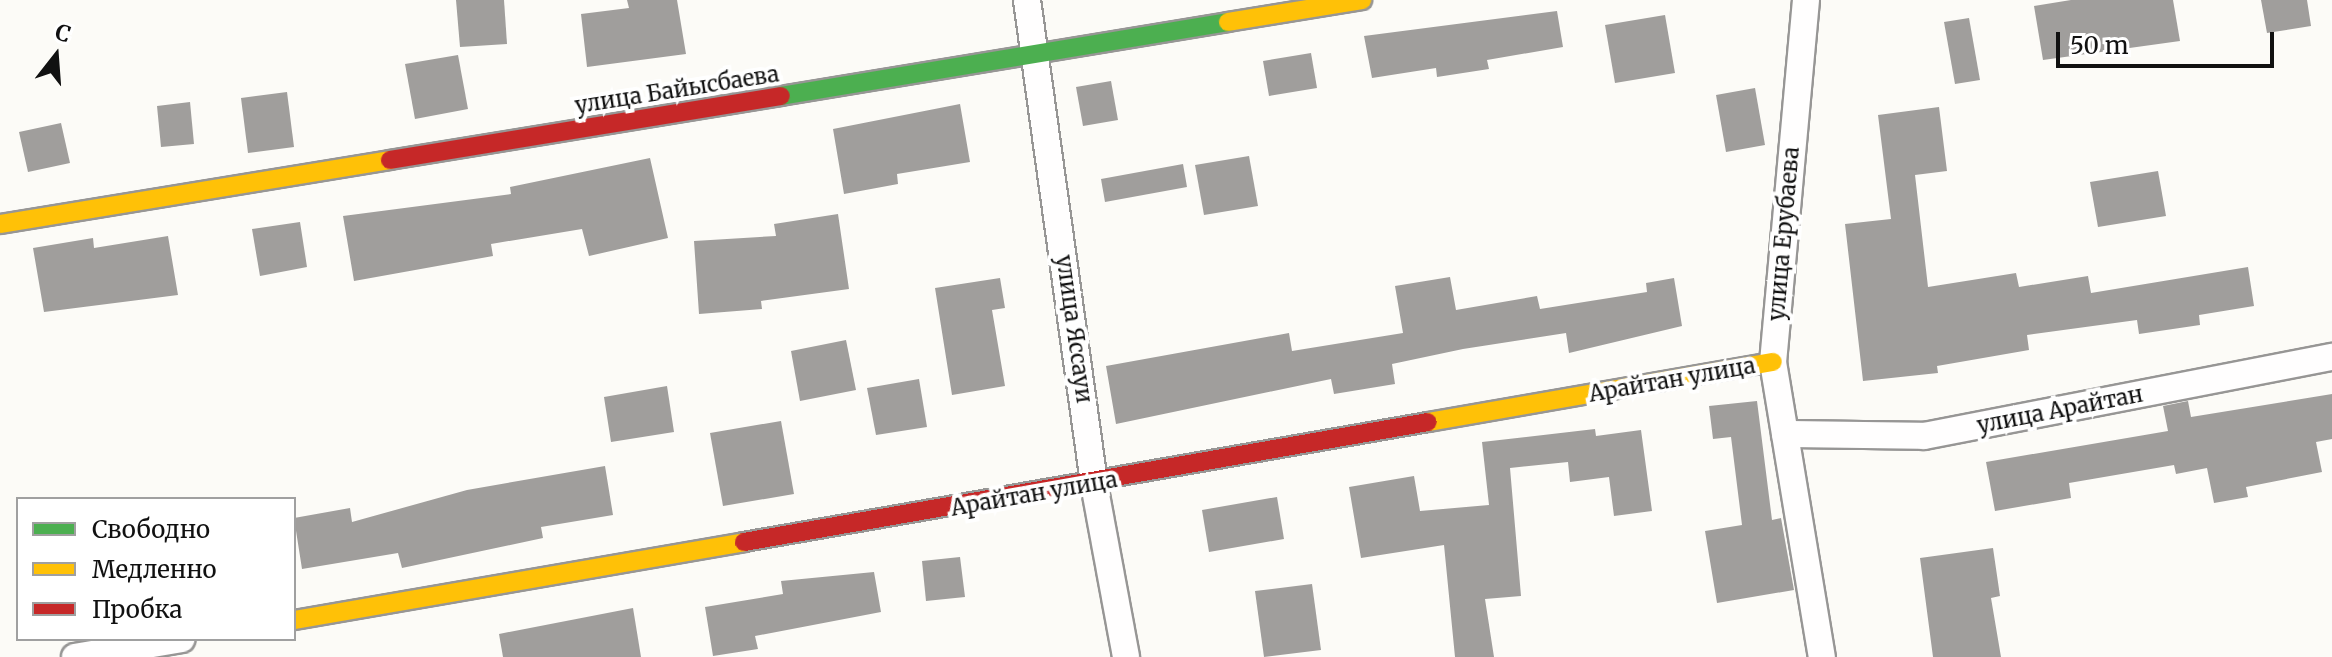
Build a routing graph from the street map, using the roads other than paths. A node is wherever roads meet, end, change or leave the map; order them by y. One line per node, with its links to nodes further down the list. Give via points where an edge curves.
1 (1027, 0): 4 (street, улица Яссауи)
2 (1362, 0): 4 (street, улица Байысбаева)
3 (1806, 0): 7 (street, улица Ерубаева)
4 (1038, 56): 5 (street, улица Байысбаева); 9 (street, улица Яссауи)
5 (0, 224)
6 (2332, 357): 8 (street, улица Арайтан, via 1924,436)
7 (1773, 362): 8 (street, улица Ерубаева); 9 (street, Арайтан улица)
8 (1785, 434): 14 (street, улица Ерубаева)
9 (1094, 484): 10 (street, Арайтан улица); 13 (street, улица Яссауи)
10 (296, 620)
11 (169, 641): 12 (street)
12 (75, 657)
13 (1126, 657)
14 (1822, 657)

